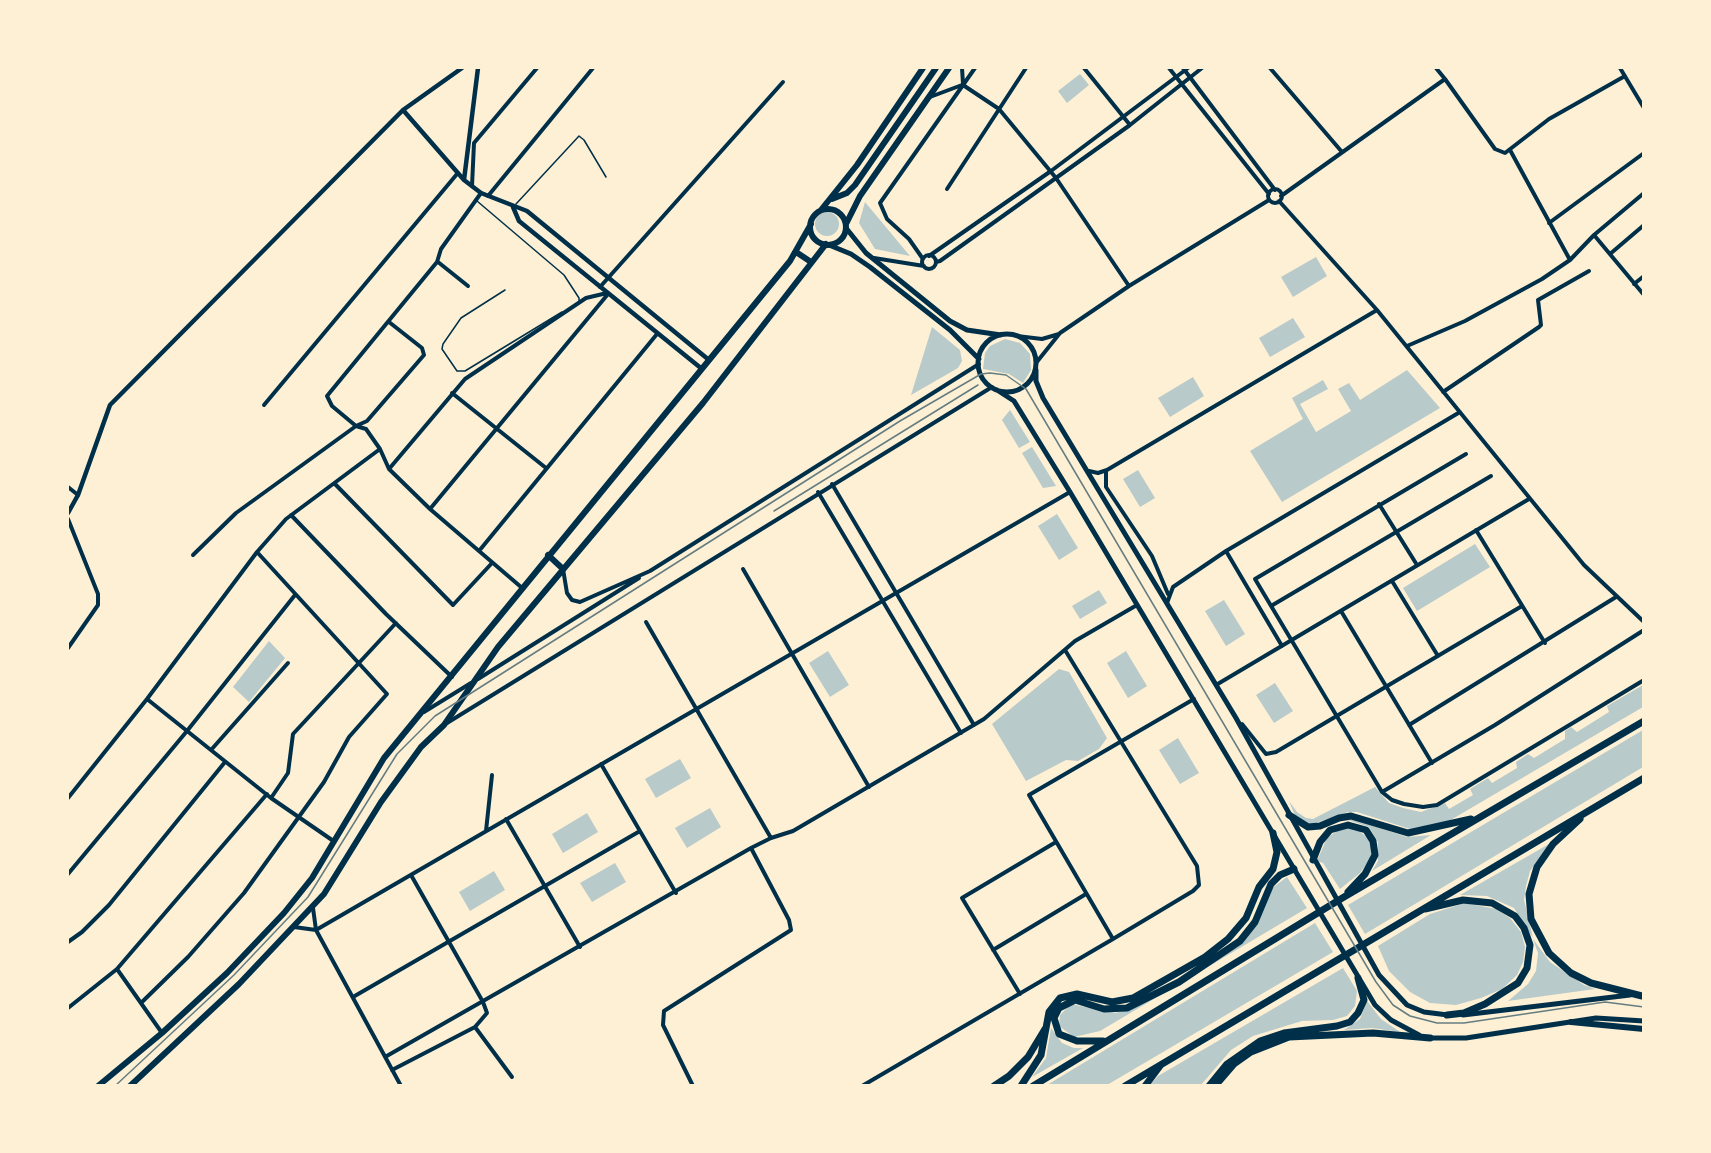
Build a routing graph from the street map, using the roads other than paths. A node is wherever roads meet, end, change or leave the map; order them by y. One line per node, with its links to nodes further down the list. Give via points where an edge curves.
1 (462, 68): 27 (street)
2 (478, 68): 33 (street)
3 (537, 68): 31 (street)
4 (592, 68): 46 (street)
5 (923, 68): 49 (main road)
6 (936, 68): 49 (main road, via 858,181 847,193)
7 (949, 68): 25 (main road)
8 (962, 68): 24 (street)
9 (975, 68): 24 (street)
10 (1026, 68): 28 (street)
11 (1084, 68): 29 (street)
12 (1169, 68): 19 (street)
13 (1185, 68): 19 (street); 20 (street)
14 (1202, 68): 20 (street)
15 (1270, 68): 34 (street)
16 (1436, 68): 21 (street)
17 (1620, 68): 18 (street)
18 (1625, 76): 26 (street); 32 (street, via 1549,119)
19 (1177, 77): 23 (street); 29 (street)
20 (1192, 77): 23 (street); 43 (street)
21 (1445, 80): 32 (street, via 1495,149 1505,153); 34 (street)
22 (783, 82): 71 (street)
23 (1183, 84): 30 (street); 47 (street)
24 (963, 85): 25 (street); 28 (street); 63 (street, via 880,203 887,219 909,239)
25 (930, 97): 56 (main road, via 866,187)
26 (1644, 108)
27 (403, 110): 37 (street); 111 (street, via 110,405)
28 (999, 110): 36 (street); 42 (street)
29 (1124, 117): 30 (street); 36 (street)
30 (1130, 125): 39 (street)
31 (474, 143): 33 (street); 41 (street)
32 (1510, 150): 53 (street)
33 (467, 152): 40 (street)
34 (1342, 152): 48 (street)
35 (1644, 153): 53 (street)
36 (1051, 171): 39 (street); 61 (street)
37 (457, 174): 40 (street); 93 (street)
38 (606, 177): 51 (lane, via 579,136)
39 (1056, 178): 67 (street); 74 (street)
40 (464, 180): 41 (street)
41 (472, 186): 44 (street)
42 (947, 189)
43 (1275, 190): 47 (street); 48 (street)
44 (481, 193): 46 (street); 50 (street)
45 (1644, 193): 57 (street)
46 (488, 196): 51 (street)
47 (1269, 197): 48 (street, via 1275,203); 74 (street)
48 (1280, 199): 79 (street)
49 (831, 200): 52 (main road)
50 (476, 201): 65 (street, via 441,249); 76 (lane, via 564,275 579,298 465,371 458,371 442,349 443,344 462,318)
51 (513, 207): 71 (street, via 526,212); 75 (street, via 519,221)
52 (821, 210): 54 (main road); 56 (main road, via 837,211)
53 (1549, 223): 64 (street)
54 (810, 224): 58 (main road, via 814,237); 59 (main road)
55 (1644, 225): 60 (street)
56 (846, 226): 58 (main road, via 841,239); 62 (main road)
57 (1594, 236): 60 (street); 64 (street)
58 (827, 244): 66 (main road); 87 (main road, via 870,267 956,335)
59 (796, 252): 66 (main road); 86 (main road)
60 (1610, 254): 72 (street)
61 (929, 256): 63 (street); 67 (street)
62 (872, 257): 68 (street); 83 (main road, via 960,327)
63 (923, 260): 68 (street)
64 (1570, 260): 85 (street, via 1465,321)
65 (438, 262): 73 (street); 80 (street)
66 (811, 262): 127 (main road, via 703,403)
67 (936, 262): 68 (street, via 931,269)
68 (924, 266)
69 (1589, 271): 91 (street, via 1538,300 1539,327)
70 (1644, 276): 72 (street)
71 (606, 279): 75 (street); 86 (street)
72 (1634, 284): 78 (street)
73 (468, 286)
74 (1130, 286): 81 (street)
75 (600, 287): 77 (street)
76 (505, 290)
77 (608, 293): 82 (street); 92 (street, via 586,298 465,379); 96 (street)
78 (1644, 295)
79 (1377, 310): 85 (street); 102 (street)
80 (390, 322): 95 (street, via 327,396 332,406); 95 (street, via 424,354 367,421)
81 (1060, 333): 84 (street, via 1042,339); 88 (street)
82 (657, 334): 89 (street); 99 (street)
83 (1001, 335): 84 (main road); 87 (main road, via 987,343)
84 (1017, 336): 88 (main road, via 1031,346)
85 (1407, 346): 91 (street)
86 (709, 360): 89 (main road)
87 (979, 361): 90 (main road, via 982,377); 129 (street)
88 (1036, 366): 90 (main road, via 1029,382 1020,389); 101 (main road, via 1040,392)
89 (702, 369): 124 (main road)
90 (994, 389): 106 (street); 109 (main road, via 1014,401)
91 (1443, 392): 94 (street)
92 (452, 393): 96 (street); 100 (street)
93 (264, 405)
94 (1460, 412): 112 (street); 121 (street)
95 (356, 426): 97 (street, via 366,429); 123 (street, via 236,513)
96 (498, 428): 99 (street); 114 (street)
97 (380, 449): 100 (street); 105 (street)
98 (1466, 454): 113 (street)
99 (546, 468): 120 (street)
100 (389, 469): 114 (street)
101 (1089, 471): 102 (street); 110 (main road)
102 (1106, 471): 104 (street)
103 (1491, 476): 119 (street)
104 (1106, 482): 110 (street); 134 (street, via 1152,556)
105 (335, 484): 116 (street); 125 (street, via 453,605)
106 (832, 484): 108 (street); 132 (street)
107 (68, 487): 111 (street)
108 (818, 492): 136 (street); 167 (street)
109 (1070, 492): 132 (street); 138 (main road)
110 (1101, 492): 137 (main road)
111 (78, 495): 115 (street)
112 (1528, 499): 118 (street); 135 (street)
113 (1379, 504): 119 (street); 139 (street, via 1255,579)
114 (430, 509): 120 (street)
115 (68, 513)
116 (291, 515): 122 (street); 144 (street)
117 (68, 519): 149 (street, via 98,594 99,606)
118 (1476, 530): 126 (street); 140 (street)
119 (1396, 531): 126 (street); 139 (street)
120 (479, 551): 125 (street)
121 (1226, 551): 134 (street, via 1173,587); 148 (street)
122 (257, 552): 133 (street); 160 (street)
123 (193, 555)
124 (548, 555): 127 (main road); 131 (main road)
125 (492, 563): 131 (street)
126 (1417, 565): 130 (street)
127 (563, 569): 129 (street, via 567,593 580,602); 156 (main road, via 498,647)
128 (743, 569): 151 (street)
129 (650, 571): 156 (street)
130 (1392, 581): 141 (street); 152 (street)
131 (521, 587): 155 (main road)
132 (897, 592): 136 (street); 168 (street)
133 (296, 595): 154 (street); 170 (street)
134 (1168, 595): 137 (street)
135 (1616, 597): 143 (street); 147 (street)
136 (882, 601): 151 (street); 171 (street)
137 (1167, 604): 158 (main road)
138 (1137, 605): 150 (street); 161 (main road)
139 (1271, 606): 146 (street)
140 (1522, 606): 147 (street); 152 (street)
141 (1341, 611): 146 (street); 159 (street)
142 (646, 622): 162 (street)
143 (1644, 622)
144 (396, 623): 154 (street); 155 (street)
145 (1644, 630): 175 (street)
146 (1292, 639): 148 (street); 164 (street)
147 (1545, 644): 169 (street)
148 (1282, 646): 158 (street)
149 (68, 648)
150 (1065, 650): 168 (street); 172 (street)
151 (792, 653): 162 (street); 179 (street)
152 (1438, 656): 159 (street)
153 (288, 663): 173 (street)
154 (357, 663): 181 (street, via 293,734 288,773); 185 (street, via 387,694 349,737)
155 (452, 677): 163 (main road)
156 (476, 680): 163 (street); 167 (main road)
157 (1644, 680): 180 (street, via 1437,805 1404,804)
158 (1216, 686): 165 (main road)
159 (1385, 686): 164 (street); 169 (street)
160 (147, 699): 170 (street); 182 (street)
161 (1194, 699): 172 (street); 190 (main road)
162 (697, 709): 176 (street); 191 (street)
163 (421, 714): 192 (main road, via 384,758)
164 (1336, 715): 165 (street, via 1276,752 1266,754); 180 (street)
165 (1236, 718): 184 (main road)
166 (1644, 722): 186 (highway)
167 (444, 725): 203 (main road, via 421,747 381,801 342,868)
168 (974, 725): 171 (street)
169 (1409, 725): 175 (street)
170 (187, 731): 173 (street); 197 (street)
171 (961, 733): 179 (street)
172 (1121, 741): 193 (street, via 1029,795); 207 (street, via 1197,866 1200,881 1193,891)
173 (211, 750): 174 (street)
174 (225, 762): 181 (street); 208 (street, via 109,905)
175 (1432, 763): 180 (street)
176 (601, 764): 187 (street); 189 (street)
177 (492, 775): 188 (street)
178 (1644, 778): 183 (highway)
179 (869, 787): 191 (street, via 794,831)
180 (1382, 792)
181 (269, 796): 185 (street); 212 (street)
182 (68, 798)
183 (1596, 806): 204 (highway); 215 (highway, via 1553,844 1538,867 1529,894 1531,919 1549,953 1571,973 1591,983)
184 (1289, 815): 186 (highway, via 1314,827 1351,816 1408,833); 195 (main road)
185 (300, 817): 192 (street); 218 (street, via 244,893)
186 (1480, 817): 202 (highway)
187 (506, 819): 188 (street); 199 (street)
188 (486, 831): 198 (street)
189 (640, 831): 199 (street); 200 (street)
190 (1272, 833): 196 (main road); 223 (highway, via 1277,852 1273,869 1228,939 1205,957 1126,1001 1104,1002 1077,994 1060,998 1051,1007)
191 (771, 838): 194 (street)
192 (332, 840): 226 (main road, via 312,878 285,913)
193 (1056, 842): 201 (street); 211 (street, via 962,898)
194 (751, 848): 200 (street); 236 (street, via 789,920 790,930 664,1011 663,1025)
195 (1313, 860): 202 (highway, via 1325,834 1336,826 1354,825 1370,834 1375,848 1372,861); 220 (main road, via 1379,975 1407,1005)
196 (1294, 869): 213 (main road); 228 (highway, via 1271,884 1255,922 1240,941 1179,982 1127,1008 1104,1009 1075,1000 1063,1004 1055,1013 1056,1029 1064,1037)
197 (68, 874)
198 (411, 874): 206 (street); 209 (street)
199 (545, 886): 209 (street); 210 (street)
200 (676, 893): 210 (street)
201 (1086, 894): 207 (street); 211 (street)
202 (1344, 897): 228 (highway)
203 (313, 908): 205 (main road); 206 (street)
204 (1411, 914): 220 (highway, via 1455,901 1482,900 1515,916 1528,937 1529,961 1518,983 1485,1004); 230 (highway)
205 (293, 927): 206 (street); 234 (main road, via 239,984)
206 (316, 930): 216 (street)
207 (1113, 939): 214 (street)
208 (68, 942)
209 (449, 942): 216 (street); 217 (street)
210 (580, 947): 217 (street)
211 (993, 950): 214 (street)
212 (117, 969): 218 (street); 219 (street)
213 (1358, 978): 227 (main road, via 1383,1014 1408,1031); 243 (highway, via 1364,1000 1350,1022 1260,1041 1227,1064)
214 (1020, 994): 237 (street)
215 (1643, 996): 220 (main road, via 1607,996)
216 (353, 997): 229 (street)
217 (483, 1002): 224 (street, via 487,1014); 229 (street)
218 (141, 1003): 226 (street)
219 (68, 1008)
220 (1447, 1015)
221 (1644, 1021): 222 (main road, via 1609,1018)
222 (1571, 1022): 225 (main road); 227 (main road, via 1466,1038)
223 (1046, 1026): 238 (highway, via 1028,1057); 239 (highway, via 1041,1055)
224 (475, 1027): 231 (street); 232 (street)
225 (1644, 1029)
226 (162, 1033): 233 (main road)
227 (1430, 1038): 244 (highway, via 1372,1033 1289,1037 1251,1052)
228 (1105, 1041): 240 (highway)
229 (386, 1057): 231 (street)
230 (1162, 1063): 241 (highway); 242 (highway)
231 (392, 1070): 235 (street)
232 (512, 1077)
233 (98, 1086)
234 (130, 1086)
235 (400, 1086)
236 (693, 1086)
237 (862, 1086)
238 (994, 1086)
239 (1021, 1086)
240 (1033, 1086)
241 (1125, 1086)
242 (1145, 1086)
243 (1209, 1086)
244 (1215, 1086)

